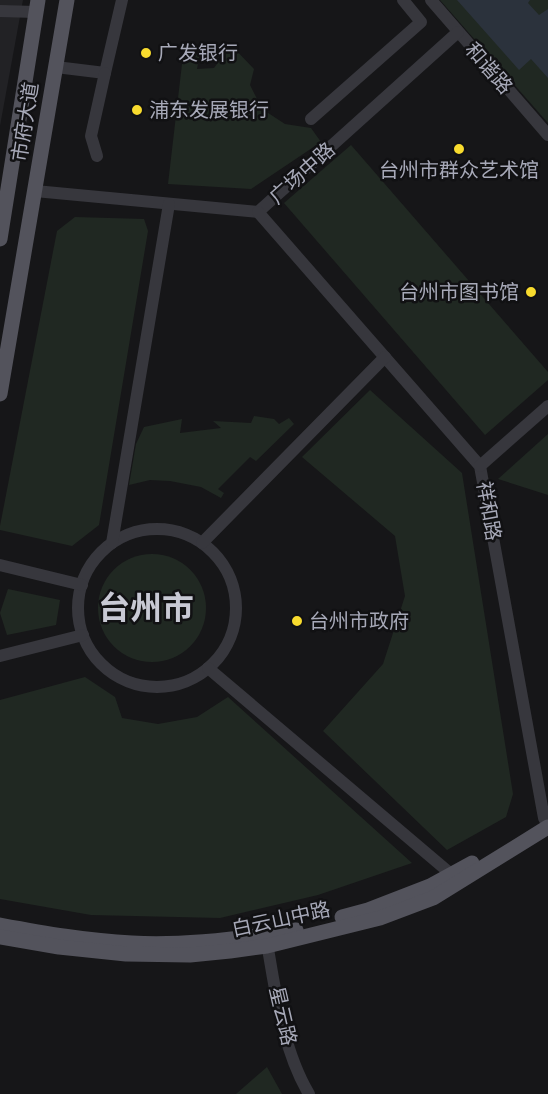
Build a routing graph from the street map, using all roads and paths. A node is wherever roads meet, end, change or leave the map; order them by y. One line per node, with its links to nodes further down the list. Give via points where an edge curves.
1 (67, 0): 8 (main road, 市府大道)
2 (122, 0): 9 (street)
3 (403, 0): 10 (street, via 421,22)
4 (431, 0): 7 (street, 和谐路)
5 (37, 6): 6 (street); 13 (main road, 市府大道)
6 (0, 11)
7 (458, 32): 11 (street, 和谐路); 16 (street, 广场中路)
8 (56, 67): 9 (street); 14 (main road, 市府大道)
9 (105, 73): 12 (street, via 91,136)
10 (311, 119)
11 (548, 135)
12 (98, 156)
13 (4, 188): 14 (main road); 17 (main road, 市府大道)
14 (35, 192): 15 (street, 广场中路); 19 (main road, 市府大道)
15 (169, 204): 16 (street, 广场中路); 22 (street)
16 (258, 212): 18 (street, 祥和路)
17 (0, 239)
18 (385, 357): 21 (street, 祥和路); 23 (street)
19 (0, 394)
20 (548, 406): 21 (street)
21 (480, 466): 29 (street, 祥和路)
22 (112, 543): 23 (street, via 136,531 164,529); 25 (street, via 93,561)
23 (202, 543): 28 (street, via 222,563 236,604 229,639)
24 (0, 565): 25 (street)
25 (82, 585): 26 (street, via 78,610)
26 (83, 635): 27 (street); 28 (street, via 104,666 137,684 159,687 182,683)
27 (0, 656)
28 (208, 668): 30 (street)
29 (547, 821): 30 (main road, 白云山中路); 33 (main road, 白云山中路, via 433,898 380,918)
30 (451, 874): 33 (main road, 白云山中路, via 368,910)
31 (0, 925): 33 (main road, 白云山中路, via 131,944)
32 (0, 938): 33 (main road, 白云山中路, via 126,954 190,955 230,951)
33 (266, 940): 34 (street, 星云路, via 292,1058)
34 (309, 1094)

